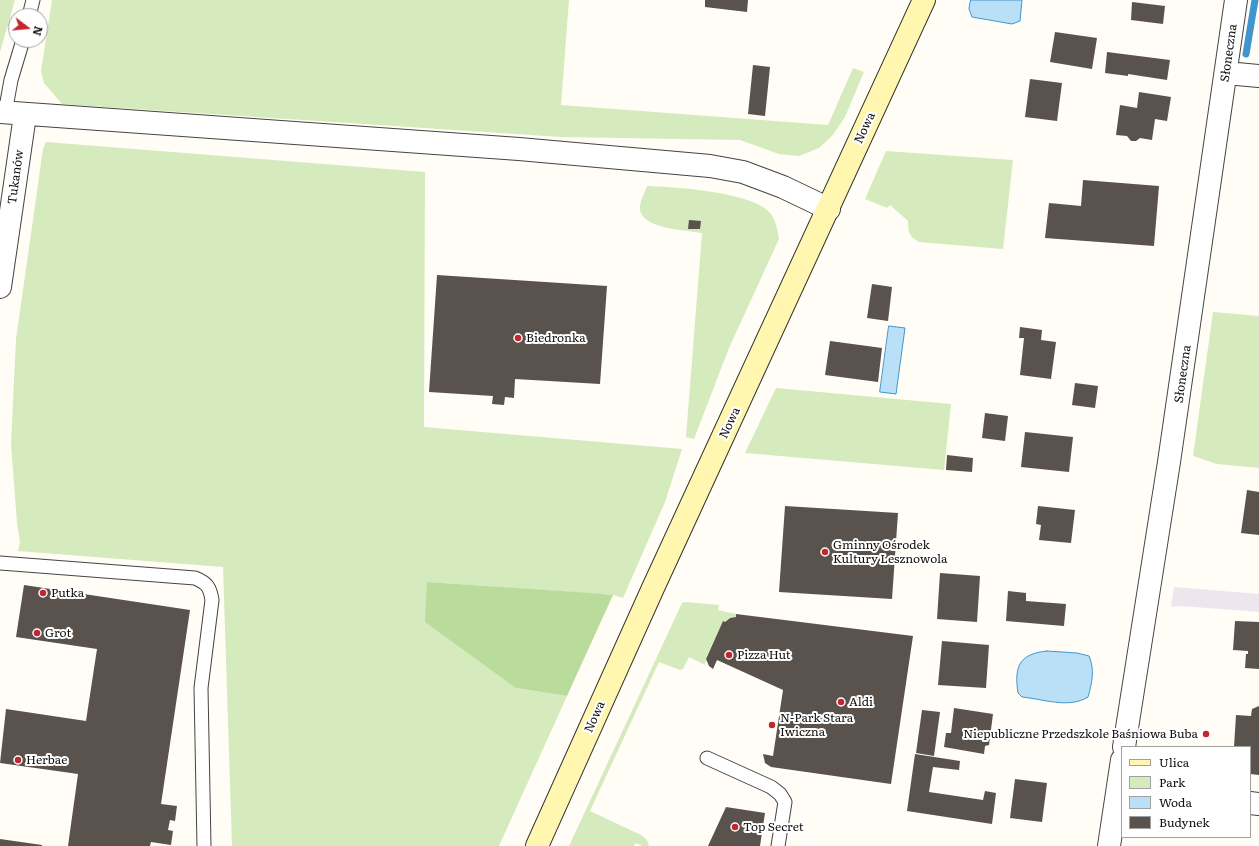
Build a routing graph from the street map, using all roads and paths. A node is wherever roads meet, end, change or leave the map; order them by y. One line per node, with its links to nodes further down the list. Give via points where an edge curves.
1 (924, 0): 7 (main road, Nowa)
2 (1236, 0): 4 (street, Słoneczna)
3 (21, 48): 6 (lane, via 11,80)
4 (1226, 73): 5 (street); 10 (street, Słoneczna)
5 (1259, 76)
6 (10, 113): 7 (street, via 519,148 710,166 749,174); 8 (street, Tukanów)
7 (829, 209): 15 (main road, Nowa)
8 (0, 287)
9 (0, 563): 14 (lane, via 195,578 205,582 210,589 212,600 201,688)
10 (1124, 746)
11 (707, 758): 16 (lane, via 771,787 780,794 784,802)
12 (1121, 770): 13 (street)
13 (1119, 791): 17 (street)
14 (204, 846)
15 (537, 846)
16 (778, 846)
17 (1109, 846)

